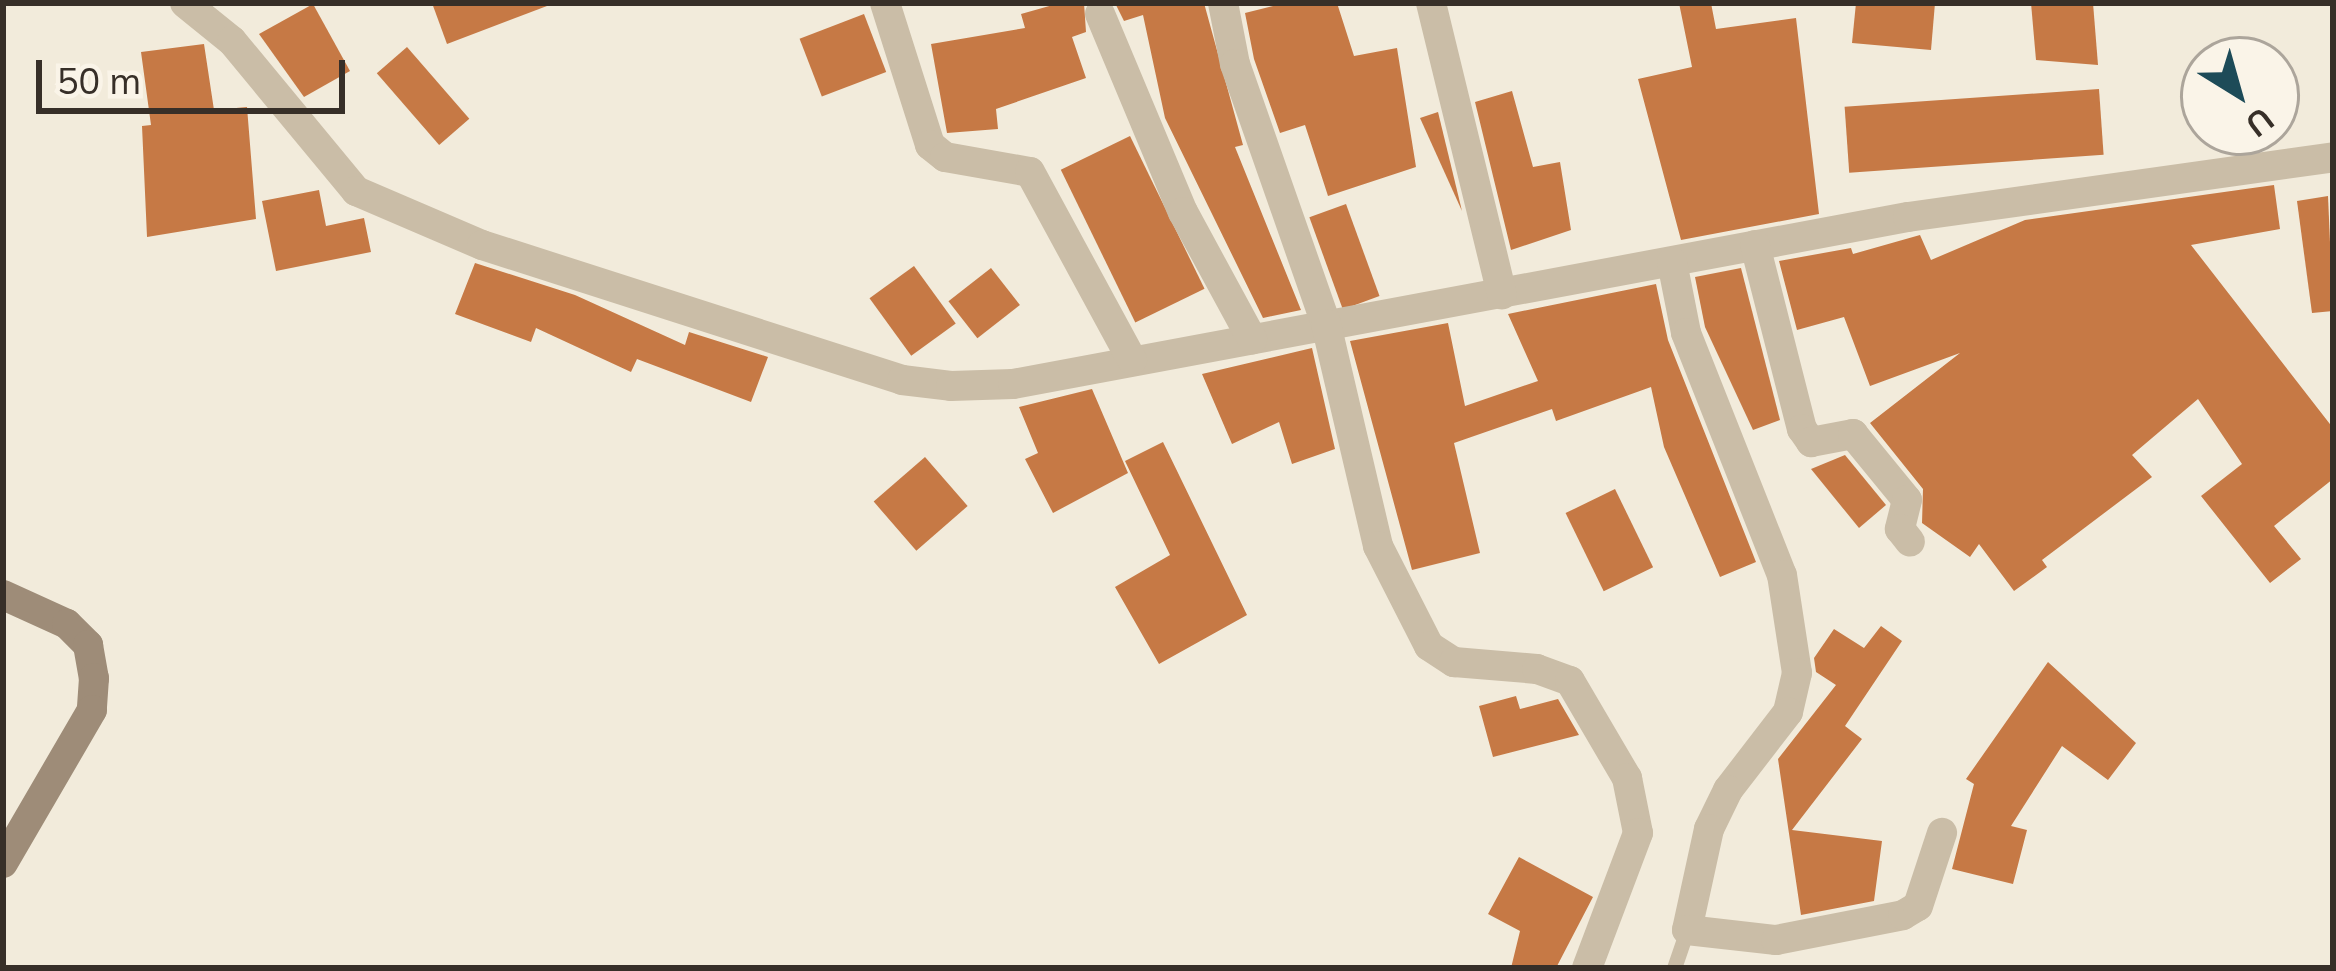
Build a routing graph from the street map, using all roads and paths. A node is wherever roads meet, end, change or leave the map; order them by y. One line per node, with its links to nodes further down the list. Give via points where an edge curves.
1 (184, 3): 12 (street, via 232,41 356,191 482,245 902,380 1013,384)
2 (885, 3): 12 (street, via 930,145 945,157 1030,172)
3 (1223, 3): 10 (street, via 1243,87)
4 (1432, 3): 9 (street)
5 (1100, 14): 11 (street, via 1183,212)
6 (2333, 157): 7 (street)
7 (1755, 245): 8 (street); 13 (street, via 1802,429 1811,442 1853,434 1907,500 1900,530)
8 (1672, 262): 9 (street); 17 (street, via 1686,333 1782,575 1796,674 1788,712 1728,790 1709,829)
9 (1502, 294): 10 (street)
10 (1326, 325): 11 (street); 18 (street, via 1378,546 1429,646 1454,662 1538,669 1570,681 1627,778 1638,833)
11 (1252, 339): 12 (street)
12 (1132, 360)
13 (1910, 542)
14 (3, 595): 16 (street, via 68,624 88,645 92,710)
15 (1942, 833): 17 (street, via 1918,906 1903,915 1776,940)
16 (3, 863)
17 (1687, 931): 19 (lane)
18 (1587, 968)
19 (1674, 968)

